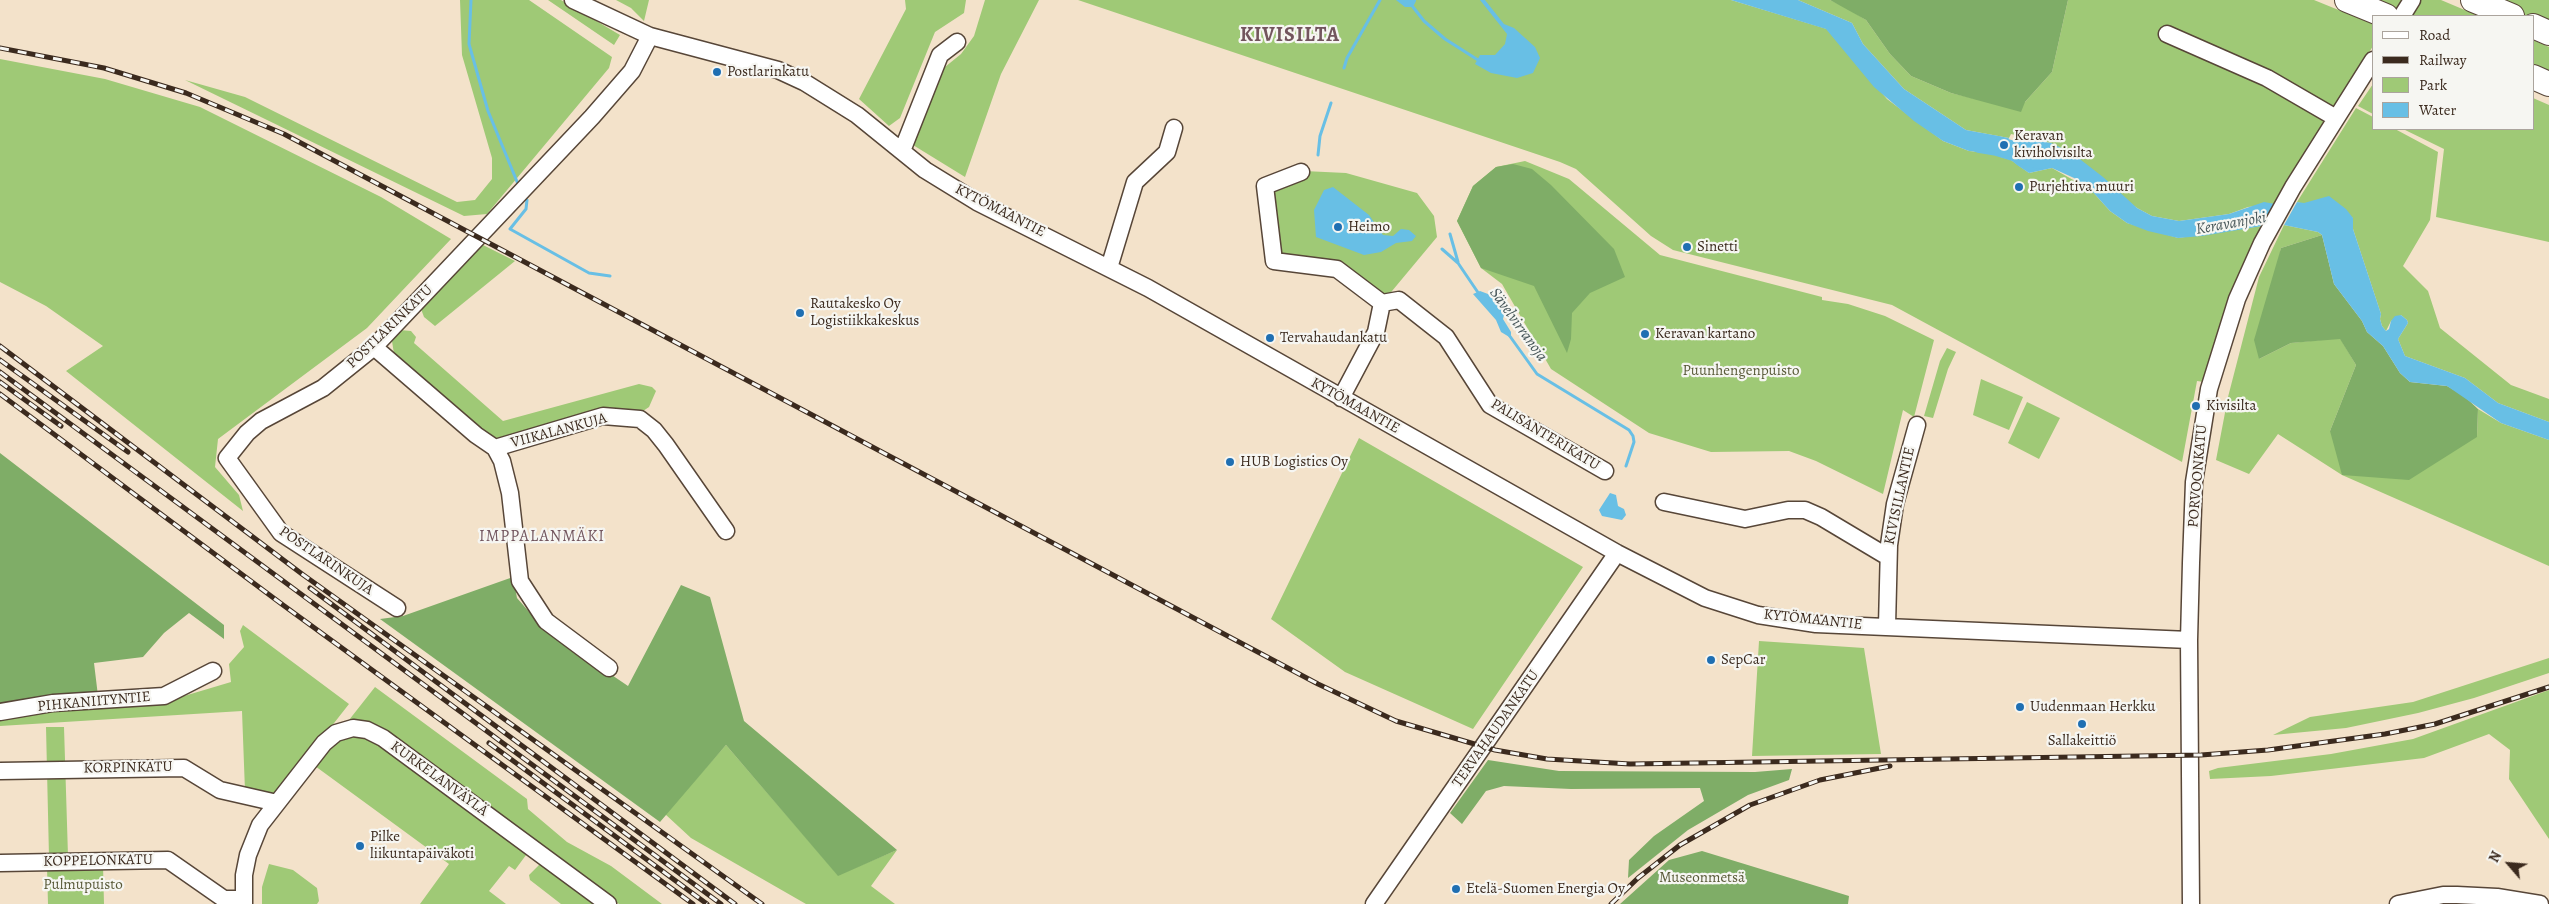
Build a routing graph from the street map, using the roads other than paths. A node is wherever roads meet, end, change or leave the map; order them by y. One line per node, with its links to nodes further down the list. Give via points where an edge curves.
1 (573, 0): 11 (street, KYTÖMAANTIE)
2 (2347, 0): 5 (highway)
3 (2412, 0): 6 (street)
4 (2473, 0): 7 (highway)
5 (2384, 15)
6 (2403, 15)
7 (2510, 15)
8 (2534, 26): 9 (highway)
9 (2549, 33)
10 (2167, 34): 16 (street, via 2267,78)
11 (650, 36): 18 (street, KYTÖMAANTIE, via 778,70 857,115); 22 (street, POSTLARINKATU, via 632,71 592,117)
12 (958, 42): 18 (street, via 940,55)
13 (2372, 62): 16 (street, PORVOONKATU)
14 (2534, 77): 15 (highway)
15 (2549, 84)
16 (2336, 118): 34 (street, PORVOONKATU, via 2262,243 2234,308 2213,374 2194,482)
17 (1174, 128): 20 (street, via 1167,152 1134,182)
18 (902, 151): 20 (street, KYTÖMAANTIE, via 925,170 977,202)
19 (1301, 172): 21 (street, via 1266,186 1274,261 1337,269)
20 (1108, 268): 23 (street, KYTÖMAANTIE)
21 (1382, 303): 23 (street, via 1376,332); 27 (street, PALISANTERIKATU, via 1400,300 1446,337 1490,405)
22 (374, 347): 25 (street, VIIKALANKUJA); 26 (street, POSTLARINKATU, via 323,388 261,421)
23 (1340, 398): 30 (street, KYTÖMAANTIE)
24 (1916, 425): 31 (street, KIVISILLANTIE, via 1895,504)
25 (495, 448): 29 (street, VIIKALANKUJA, via 603,416 640,419 666,445); 35 (street, via 502,461 510,493 520,581 546,621)
26 (226, 458): 32 (street, POSTLARINKUJA, via 281,533)
27 (1605, 471)
28 (1664, 502): 31 (street, via 1745,519 1788,510 1805,510)
29 (726, 531)
30 (1617, 554): 33 (street, KYTÖMAANTIE, via 1705,598 1750,612 1808,623); 43 (street, TERVAHAUDANKATU)
31 (1888, 557): 33 (street, KIVISILLANTIE)
32 (397, 608)
33 (1887, 626): 34 (street, KYTÖMAANTIE)
34 (2189, 640): 44 (street, PORVOONKATU)
35 (610, 668)
36 (213, 671): 37 (street, PIHKANIITYNTIE, via 164,696 53,703)
37 (0, 712)
38 (0, 771): 39 (street, KORPINKATU, via 184,768 220,790)
39 (277, 803): 41 (street, KURKELANVÄYLÄ, via 260,825 248,855); 42 (street, KURKELANVÄYLÄ, via 324,743 336,733 353,728 367,730 383,738)
40 (0, 863): 41 (street, KOPPELONKATU, via 168,860 224,899)
41 (244, 902)
42 (608, 904)
43 (1374, 904)
44 (2191, 904)
45 (2398, 904): 46 (street, via 2457,895)
46 (2540, 904)

